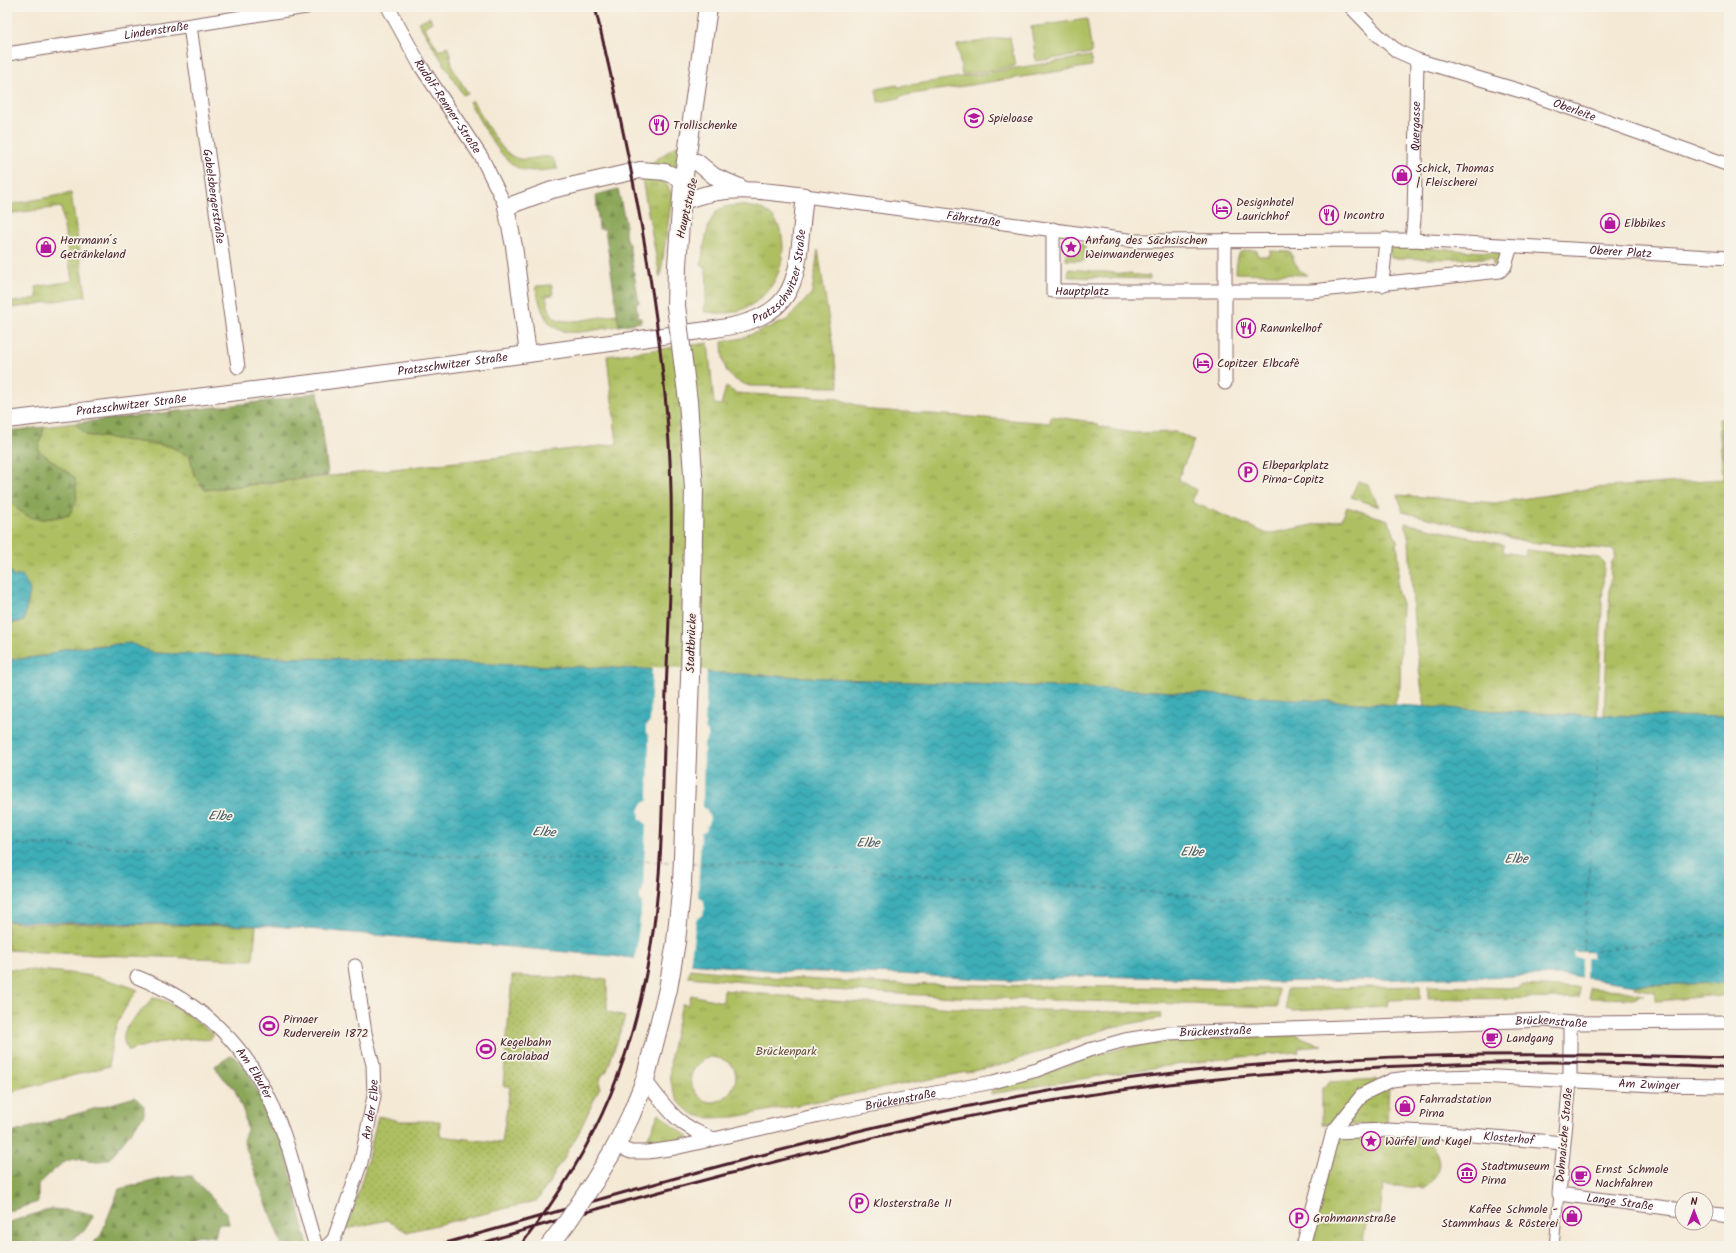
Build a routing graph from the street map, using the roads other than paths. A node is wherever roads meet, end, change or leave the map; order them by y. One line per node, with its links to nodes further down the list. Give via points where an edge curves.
1 (306, 7): 5 (street, Lindenstraße)
2 (388, 7): 15 (street, Rudolf-Renner-Straße, via 420,65 482,158)
3 (708, 7): 6 (main road, Hauptstraße)
4 (1351, 7): 8 (street, Oberleite, via 1397,51)
5 (190, 26): 7 (street, Lindenstraße); 26 (street, Gabelsbergerstraße)
6 (702, 48): 9 (main road, Hauptstraße, via 702,131); 11 (main road, Hauptstraße)
7 (7, 54)
8 (1417, 60): 10 (street, Oberleite, via 1524,92); 18 (street, Quergasse)
9 (697, 162): 12 (street, via 714,176); 14 (main road, Hauptstraße)
10 (1729, 165)
11 (683, 182): 15 (street, via 665,172 640,170 552,190); 20 (main road, Hauptstraße)
12 (746, 189): 13 (street); 14 (street, via 709,193)
13 (805, 196): 16 (street, Fährstraße); 25 (street, Pratzschwitzer Straße, via 794,279 786,296 764,316 740,325)
14 (690, 199): 20 (main road, Hauptstraße)
15 (506, 206): 25 (street, Rudolf-Renner-Straße, via 514,246)
16 (1053, 229): 19 (street, via 1135,241); 24 (street, Hauptplatz, via 1053,291)
17 (1386, 240): 18 (street); 19 (street); 23 (street)
18 (1412, 240): 21 (street, Oberer Platz)
19 (1225, 241): 24 (street)
20 (679, 244): 33 (main road, Stadtbrücke, bridge, via 676,306 691,433 694,528 683,856 676,942)
21 (1511, 246): 22 (street, Oberer Platz); 23 (street, via 1508,260 1500,271)
22 (1729, 258)
23 (1382, 285): 24 (street, Hauptplatz, via 1312,291)
24 (1225, 290): 27 (street)
25 (528, 354): 28 (street, Pratzschwitzer Straße)
26 (238, 367)
27 (1225, 383)
28 (7, 420)
29 (355, 966): 45 (street, An der Elbe, via 372,1060 374,1096 361,1162 334,1240)
30 (137, 976): 44 (street, Am Elbufer, via 176,994 193,1006 229,1036 252,1065 271,1099 286,1139)
31 (1729, 1022): 32 (street, Brückenstraße)
32 (1570, 1023): 34 (street, Dohnaische Straße); 37 (street, Brückenstraße, via 1546,1020 1168,1033 1125,1040 1089,1050 1037,1070 993,1082)
33 (645, 1080): 37 (street, via 677,1120 697,1133); 39 (main road, Stadtbrücke, via 632,1116)
34 (1570, 1081): 35 (street, Am Zwinger); 36 (street, via 1478,1076 1392,1080 1363,1094); 38 (street, Dohnaische Straße)
35 (1729, 1086)
36 (1333, 1132): 38 (street, Klosterhof, via 1386,1130 1450,1133); 47 (street)
37 (714, 1139): 39 (street, Brückenstraße, via 648,1152 631,1152)
38 (1564, 1143): 40 (street, Dohnaische Straße)
39 (616, 1146): 46 (main road, Stadtbrücke, bridge)
40 (1559, 1194): 41 (street, Lange Straße); 48 (street, Dohnaische Straße)
41 (1674, 1209)
42 (1714, 1214): 43 (street)
43 (1729, 1216)
44 (316, 1246)
45 (327, 1246)
46 (549, 1246)
47 (1303, 1246)
48 (1554, 1246)

